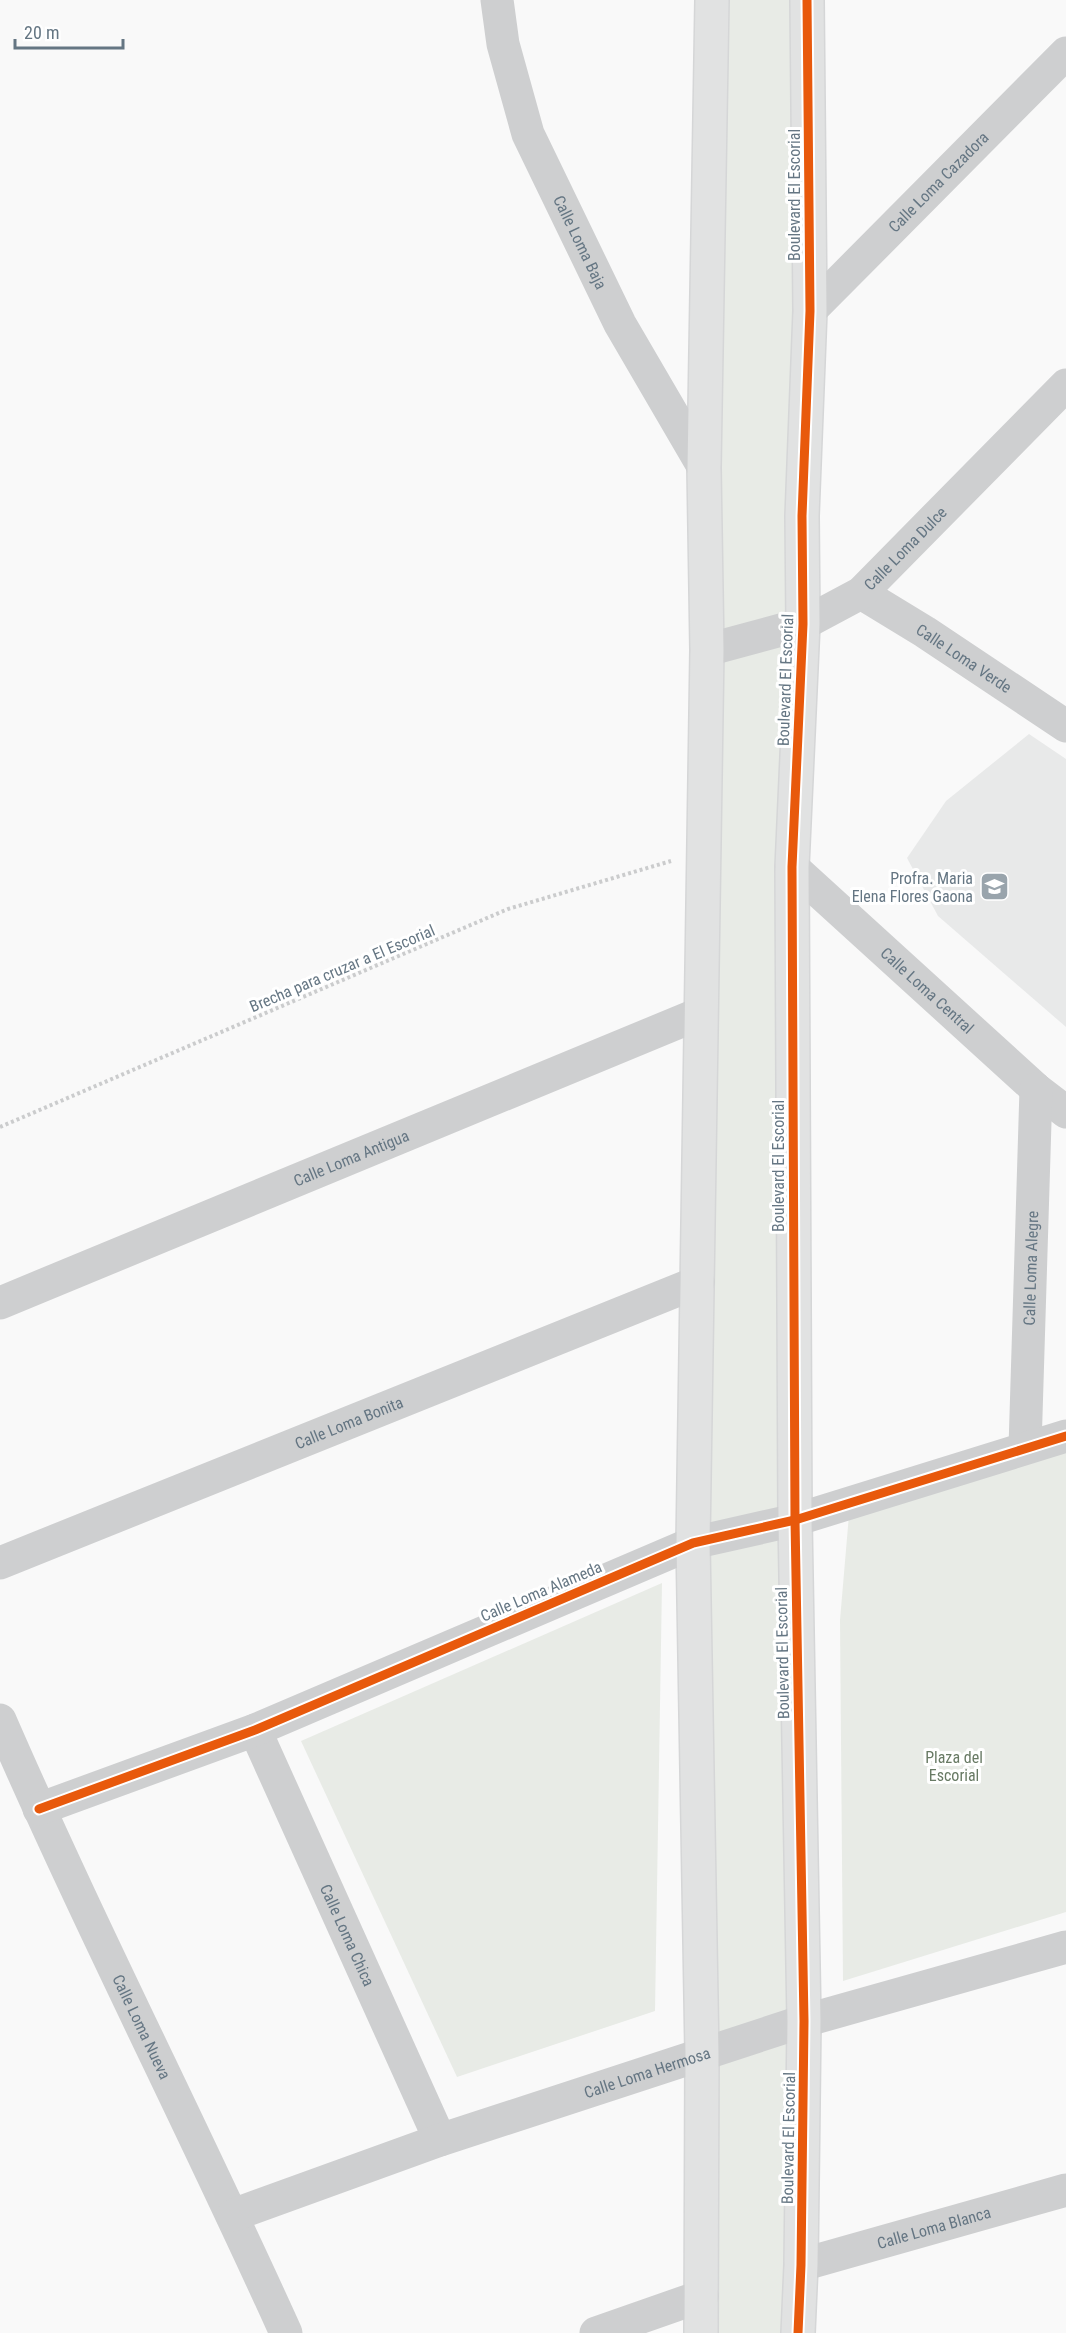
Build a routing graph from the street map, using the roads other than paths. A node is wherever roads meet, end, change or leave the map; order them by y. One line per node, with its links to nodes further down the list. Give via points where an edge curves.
1 (497, 0): 7 (street, Calle Loma Baja, via 503,44 528,134 620,324)
2 (712, 0): 7 (street)
3 (807, 0): 5 (street, Boulevard El Escorial)
4 (1066, 53): 5 (street, Calle Loma Cazadora)
5 (810, 311): 9 (street, Boulevard El Escorial)
6 (1066, 385): 8 (street, Calle Loma Dulce)
7 (704, 468): 10 (street)
8 (861, 593): 9 (street, Calle Loma Dulce); 11 (street, Calle Loma Verde)
9 (802, 624): 10 (street, Calle Loma Dulce); 12 (street, Boulevard El Escorial)
10 (707, 650): 13 (street)
11 (1066, 726)
12 (792, 867): 14 (street, Calle Loma Central); 20 (street, Boulevard El Escorial)
13 (701, 1013): 16 (street); 17 (street, Calle Loma Antigua)
14 (1036, 1089): 15 (street, Calle Loma Central); 19 (street, Calle Loma Alegre)
15 (1066, 1112)
16 (698, 1282): 21 (street); 22 (street, Calle Loma Bonita)
17 (0, 1304)
18 (1066, 1436): 19 (street, Calle Loma Alameda)
19 (1026, 1448): 20 (street, Calle Loma Alameda)
20 (795, 1520): 21 (street, Calle Loma Alameda); 27 (street, Boulevard El Escorial)
21 (693, 1543): 24 (street, Calle Loma Alameda); 28 (street)
22 (0, 1563)
23 (0, 1720): 25 (street, Calle Loma Nueva)
24 (255, 1730): 25 (street, Calle Loma Alameda); 29 (street, Calle Loma Chica)
25 (39, 1809): 31 (street, Calle Loma Nueva)
26 (1066, 1947): 27 (street, Calle Loma Hermosa)
27 (804, 2020): 28 (street, Calle Loma Hermosa); 32 (street, Boulevard El Escorial)
28 (702, 2054): 29 (street, Calle Loma Hermosa); 33 (street)
29 (440, 2140): 31 (street, Calle Loma Hermosa)
30 (1066, 2190): 32 (street, Calle Loma Blanca)
31 (233, 2215): 34 (street, Calle Loma Nueva)
32 (801, 2265): 37 (street, Boulevard El Escorial)
33 (702, 2296): 35 (street); 36 (street)
34 (286, 2333)
35 (596, 2333)
36 (701, 2333)
37 (798, 2333)

